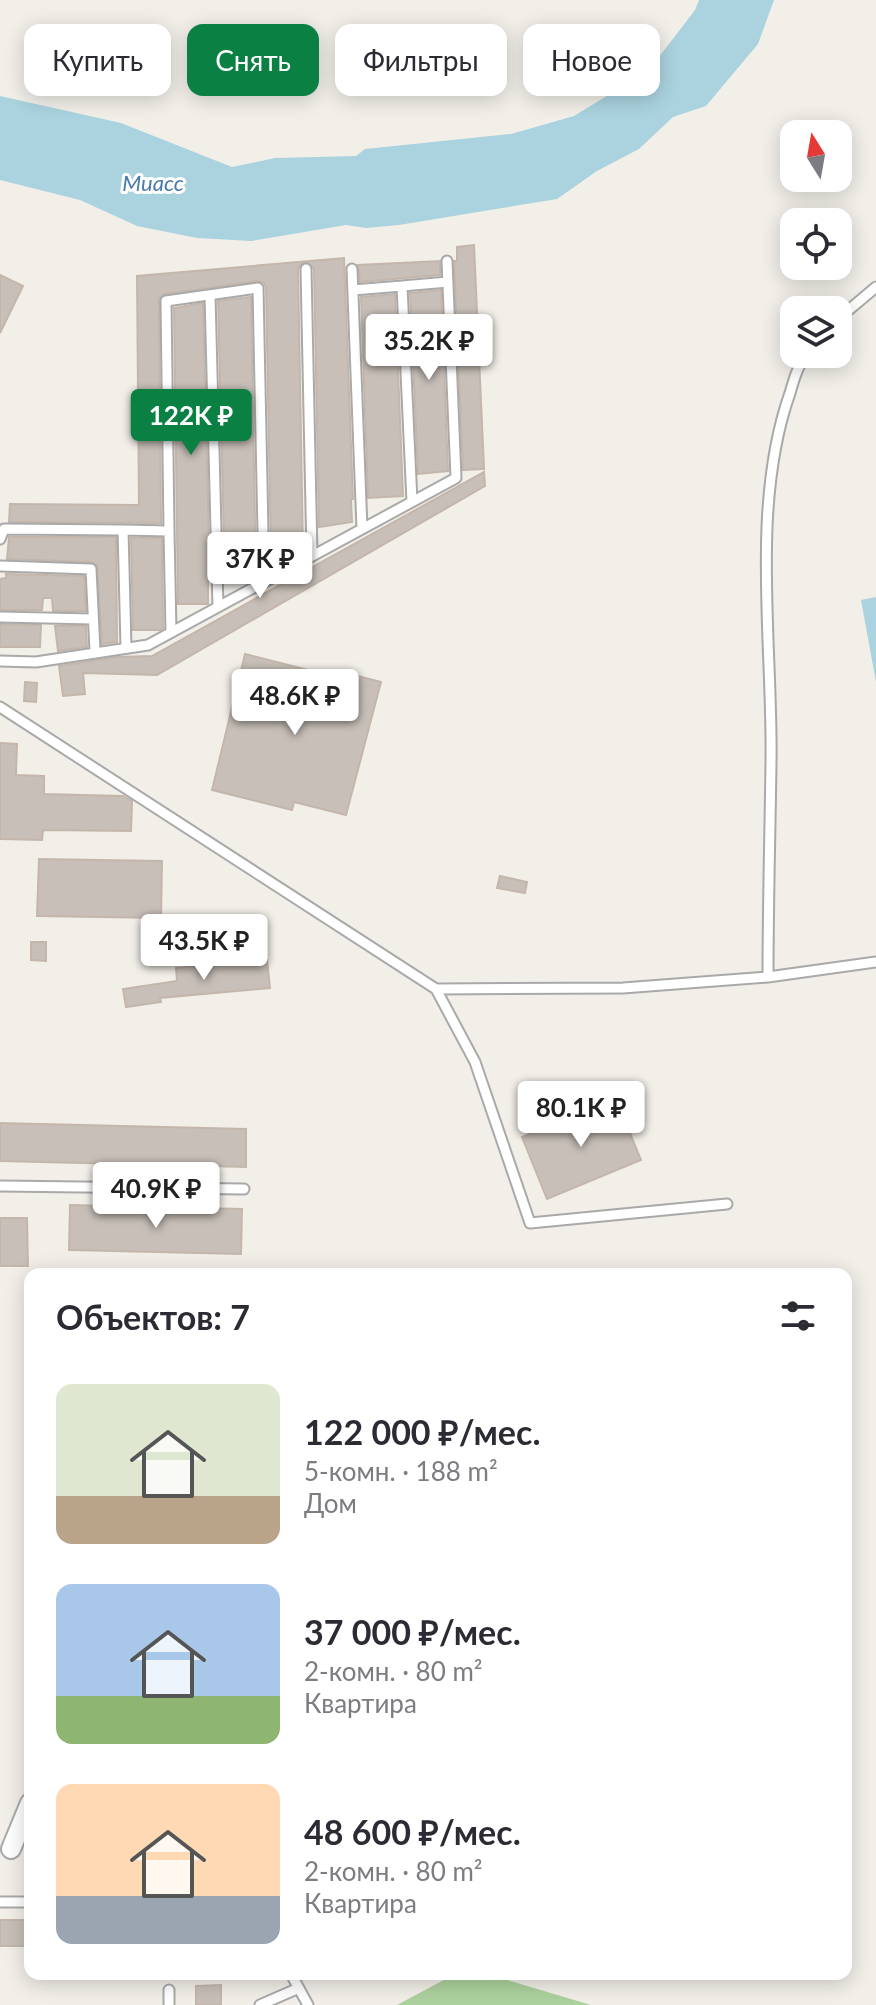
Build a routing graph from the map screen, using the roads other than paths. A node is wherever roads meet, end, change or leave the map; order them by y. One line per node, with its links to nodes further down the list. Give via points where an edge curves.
1 (447, 261): 4 (lane)
2 (306, 269): 16 (lane)
3 (352, 269): 7 (lane)
4 (448, 282): 5 (lane); 11 (lane, via 456,478)
5 (402, 286): 7 (lane); 11 (lane)
6 (876, 287): 9 (lane)
7 (353, 290): 12 (lane)
8 (210, 295): 14 (lane, via 166,301); 18 (lane, via 258,288); 19 (lane)
9 (852, 307)
10 (799, 368): 28 (lane, via 784,408 768,501)
11 (412, 502): 12 (lane)
12 (362, 529): 16 (lane)
13 (123, 530): 14 (lane); 15 (lane, via 4,529); 23 (lane)
14 (169, 531): 22 (lane)
15 (0, 539)
16 (312, 556): 18 (lane)
17 (0, 566): 21 (lane, via 91,569)
18 (264, 582): 19 (lane)
19 (218, 607): 22 (lane)
20 (0, 617): 21 (lane)
21 (93, 619): 24 (lane)
22 (171, 632): 23 (lane, via 148,645)
23 (126, 647): 24 (lane)
24 (95, 651): 25 (lane, via 36,662)
25 (0, 661)
26 (0, 707): 29 (lane)
27 (876, 962): 28 (lane)
28 (768, 977): 29 (lane, via 623,988)
29 (436, 989): 32 (lane, via 475,1062 530,1223)
30 (0, 1186): 31 (lane)
31 (244, 1189)
32 (727, 1204)
33 (24, 1814): 34 (street)
34 (6, 1847)
35 (0, 1902): 36 (lane)
36 (24, 1902)
37 (294, 1980): 38 (lane)
38 (299, 1988): 41 (lane); 42 (lane)
39 (169, 1990): 40 (lane)
40 (169, 2005)
41 (260, 2005)
42 (308, 2005)

